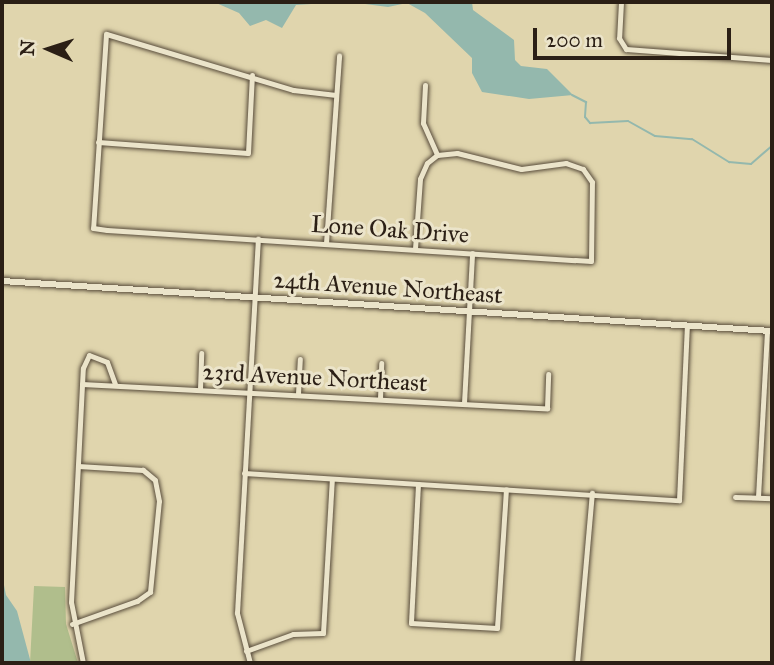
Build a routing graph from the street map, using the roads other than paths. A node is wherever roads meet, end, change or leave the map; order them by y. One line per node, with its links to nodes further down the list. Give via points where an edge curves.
1 (621, 2): 3 (street, via 619,38 624,47)
2 (339, 55): 6 (street)
3 (772, 61)
4 (252, 75): 6 (street, via 293,90); 7 (street, via 248,153); 7 (street, via 106,34)
5 (425, 85): 8 (street, via 423,123)
6 (336, 95): 10 (street)
7 (98, 142): 9 (street, Lone Oak Drive, via 93,228)
8 (437, 155): 11 (street, via 427,163 420,179); 12 (street, Lone Oak Drive, via 457,153 521,169 566,163 583,169 594,191 591,261)
9 (258, 239): 10 (street, Lone Oak Drive); 14 (street)
10 (326, 243): 11 (street, Lone Oak Drive)
11 (415, 250): 12 (street, Lone Oak Drive)
12 (472, 253): 15 (street)
13 (2, 281): 14 (street, 24th Avenue Northeast)
14 (253, 299): 15 (street, 24th Avenue Northeast); 25 (street)
15 (468, 312): 16 (street, 24th Avenue Northeast); 28 (street)
16 (687, 326): 17 (street, 24th Avenue Northeast); 34 (street, via 679,499)
17 (770, 331): 36 (street)
18 (201, 353): 24 (street)
19 (300, 359): 26 (street)
20 (381, 363): 27 (street)
21 (548, 374): 28 (street, 23rd Avenue Northeast, via 547,408)
22 (82, 384): 23 (street, 23rd Avenue Northeast); 23 (street, via 85,361 92,354 107,362); 29 (street)
23 (115, 384): 24 (street, 23rd Avenue Northeast)
24 (200, 389): 25 (street, 23rd Avenue Northeast)
25 (250, 391): 26 (street, 23rd Avenue Northeast); 30 (street)
26 (298, 394): 27 (street, 23rd Avenue Northeast)
27 (380, 398): 28 (street, 23rd Avenue Northeast)
28 (464, 403)
29 (78, 466): 38 (street); 38 (street, via 143,470 152,476 159,501 150,592)
30 (244, 473): 31 (street); 39 (street, via 237,613)
31 (332, 480): 32 (street); 39 (street, via 323,633 293,634)
32 (418, 484): 33 (street); 33 (street, via 411,623 497,628)
33 (506, 489): 34 (street)
34 (592, 493): 42 (street)
35 (735, 497): 36 (street)
36 (758, 497): 37 (street)
37 (772, 498)
38 (72, 624): 40 (street)
39 (246, 651): 41 (street)
40 (83, 663)
41 (250, 663)
42 (577, 663)

